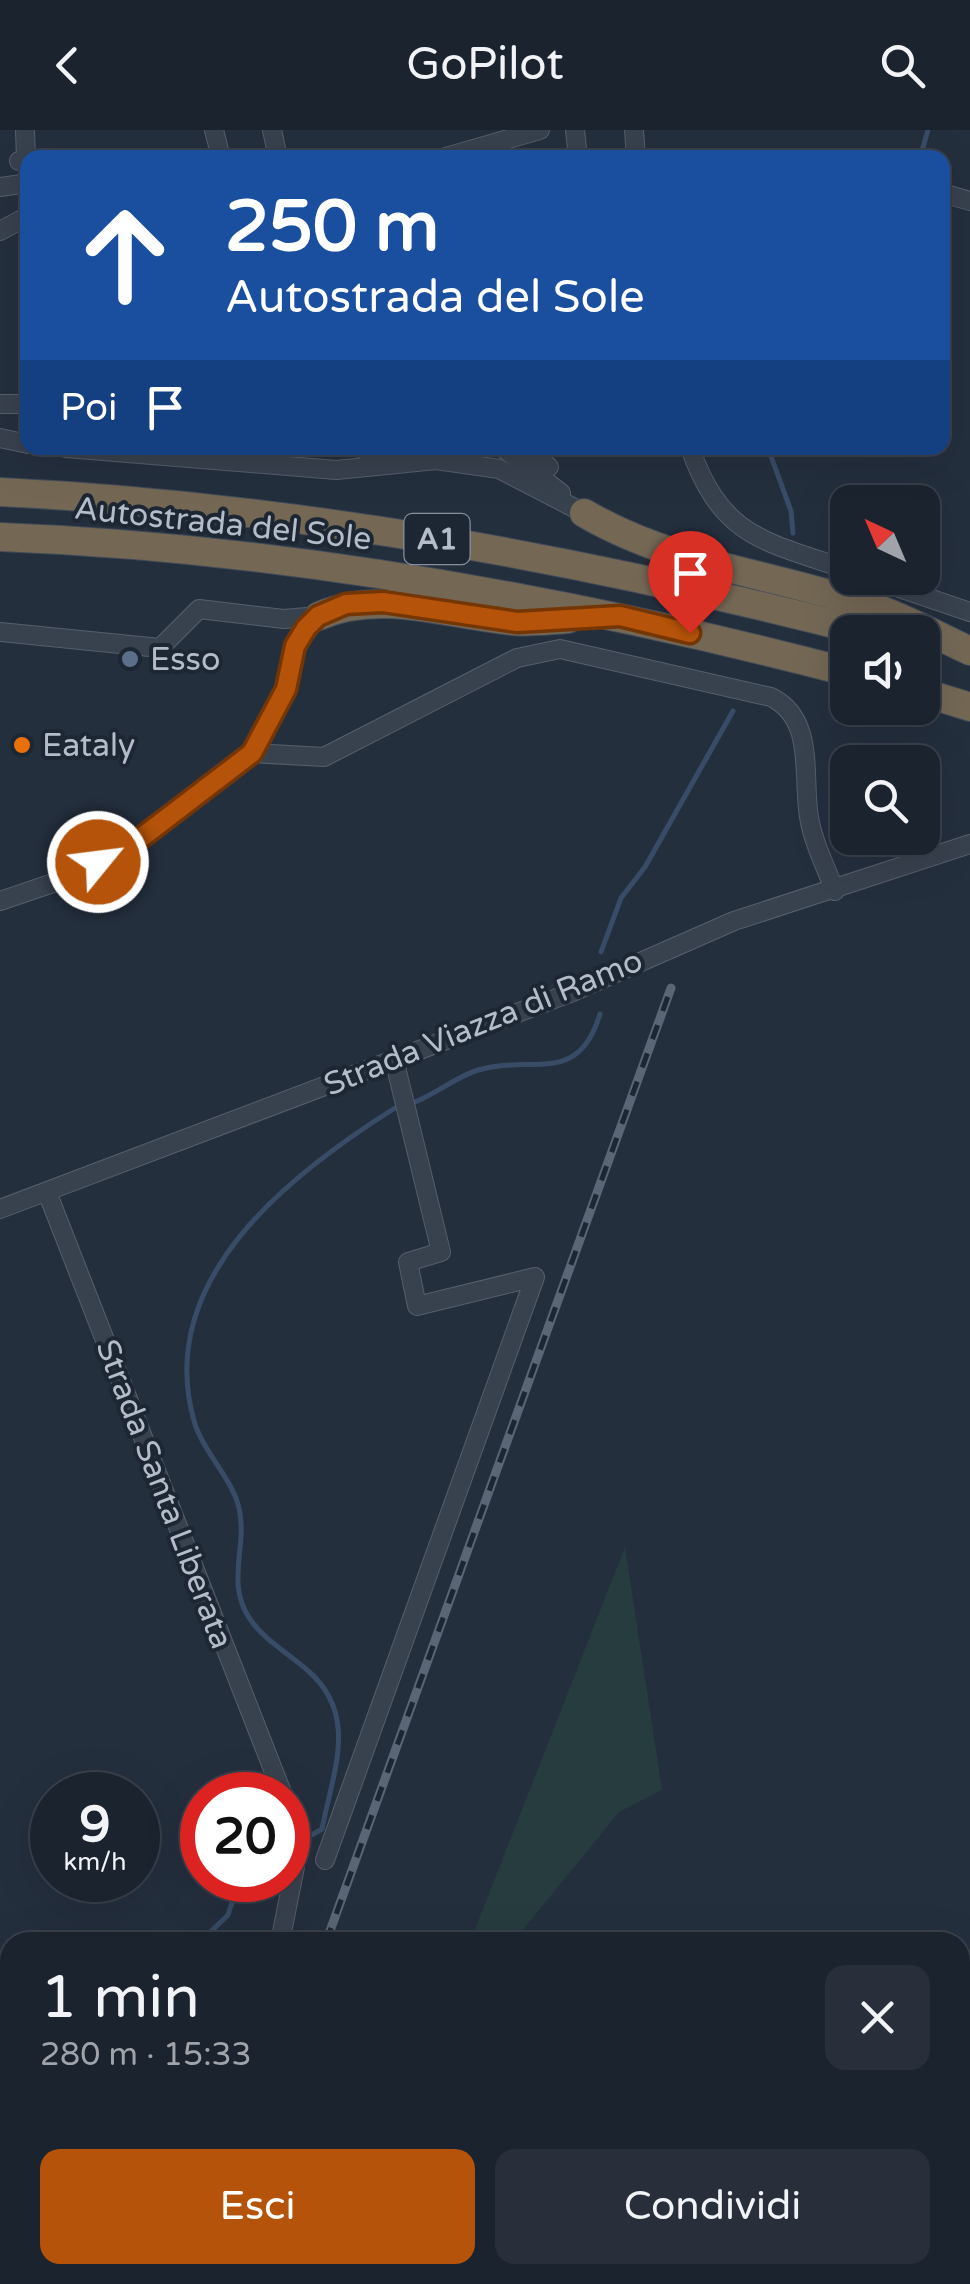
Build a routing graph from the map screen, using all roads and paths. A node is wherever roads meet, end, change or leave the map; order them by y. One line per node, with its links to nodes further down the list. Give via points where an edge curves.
1 (540, 130): 2 (street)
2 (470, 150)
3 (152, 455): 8 (street, via 336,470)
4 (372, 455): 8 (street)
5 (513, 455): 11 (street)
6 (537, 455): 9 (street)
7 (693, 455): 13 (street, via 712,500 753,535)
8 (387, 465): 11 (street, via 473,462)
9 (550, 467)
10 (0, 492): 18 (highway, Autostrada del Sole / A1, via 268,515 476,545)
11 (584, 513): 20 (highway, via 668,554 878,609)
12 (0, 537): 17 (highway, Autostrada del Sole / A1, via 267,560)
13 (830, 563)
14 (920, 595): 15 (street)
15 (970, 612)
16 (318, 616): 17 (highway, via 346,604 383,602 517,622); 19 (street, via 198,609 160,648); 26 (street, via 295,646 286,689)
17 (620, 616): 23 (highway, Autostrada del Sole / A1)
18 (830, 623)
19 (0, 632)
20 (970, 651)
21 (940, 652): 22 (highway)
22 (970, 659)
23 (830, 668)
24 (940, 698): 25 (highway)
25 (970, 708)
26 (252, 753): 28 (street, via 324,757 517,658 560,649 771,697 800,728 809,819); 29 (street, via 133,844 62,880)
27 (970, 844): 28 (street, Strada Viazza di Ramo)
28 (834, 891): 30 (street, Strada Viazza di Ramo, via 734,921)
29 (0, 901)
30 (394, 1059): 31 (street, Strada Viazza di Ramo); 34 (street, via 441,1252 408,1262 417,1306 536,1277)
31 (47, 1192): 32 (street, Strada Viazza di Ramo); 33 (street, Strada Santa Liberata)
32 (0, 1209)
33 (275, 1772)
34 (324, 1860)
35 (288, 1902): 36 (street)
36 (282, 1932)

